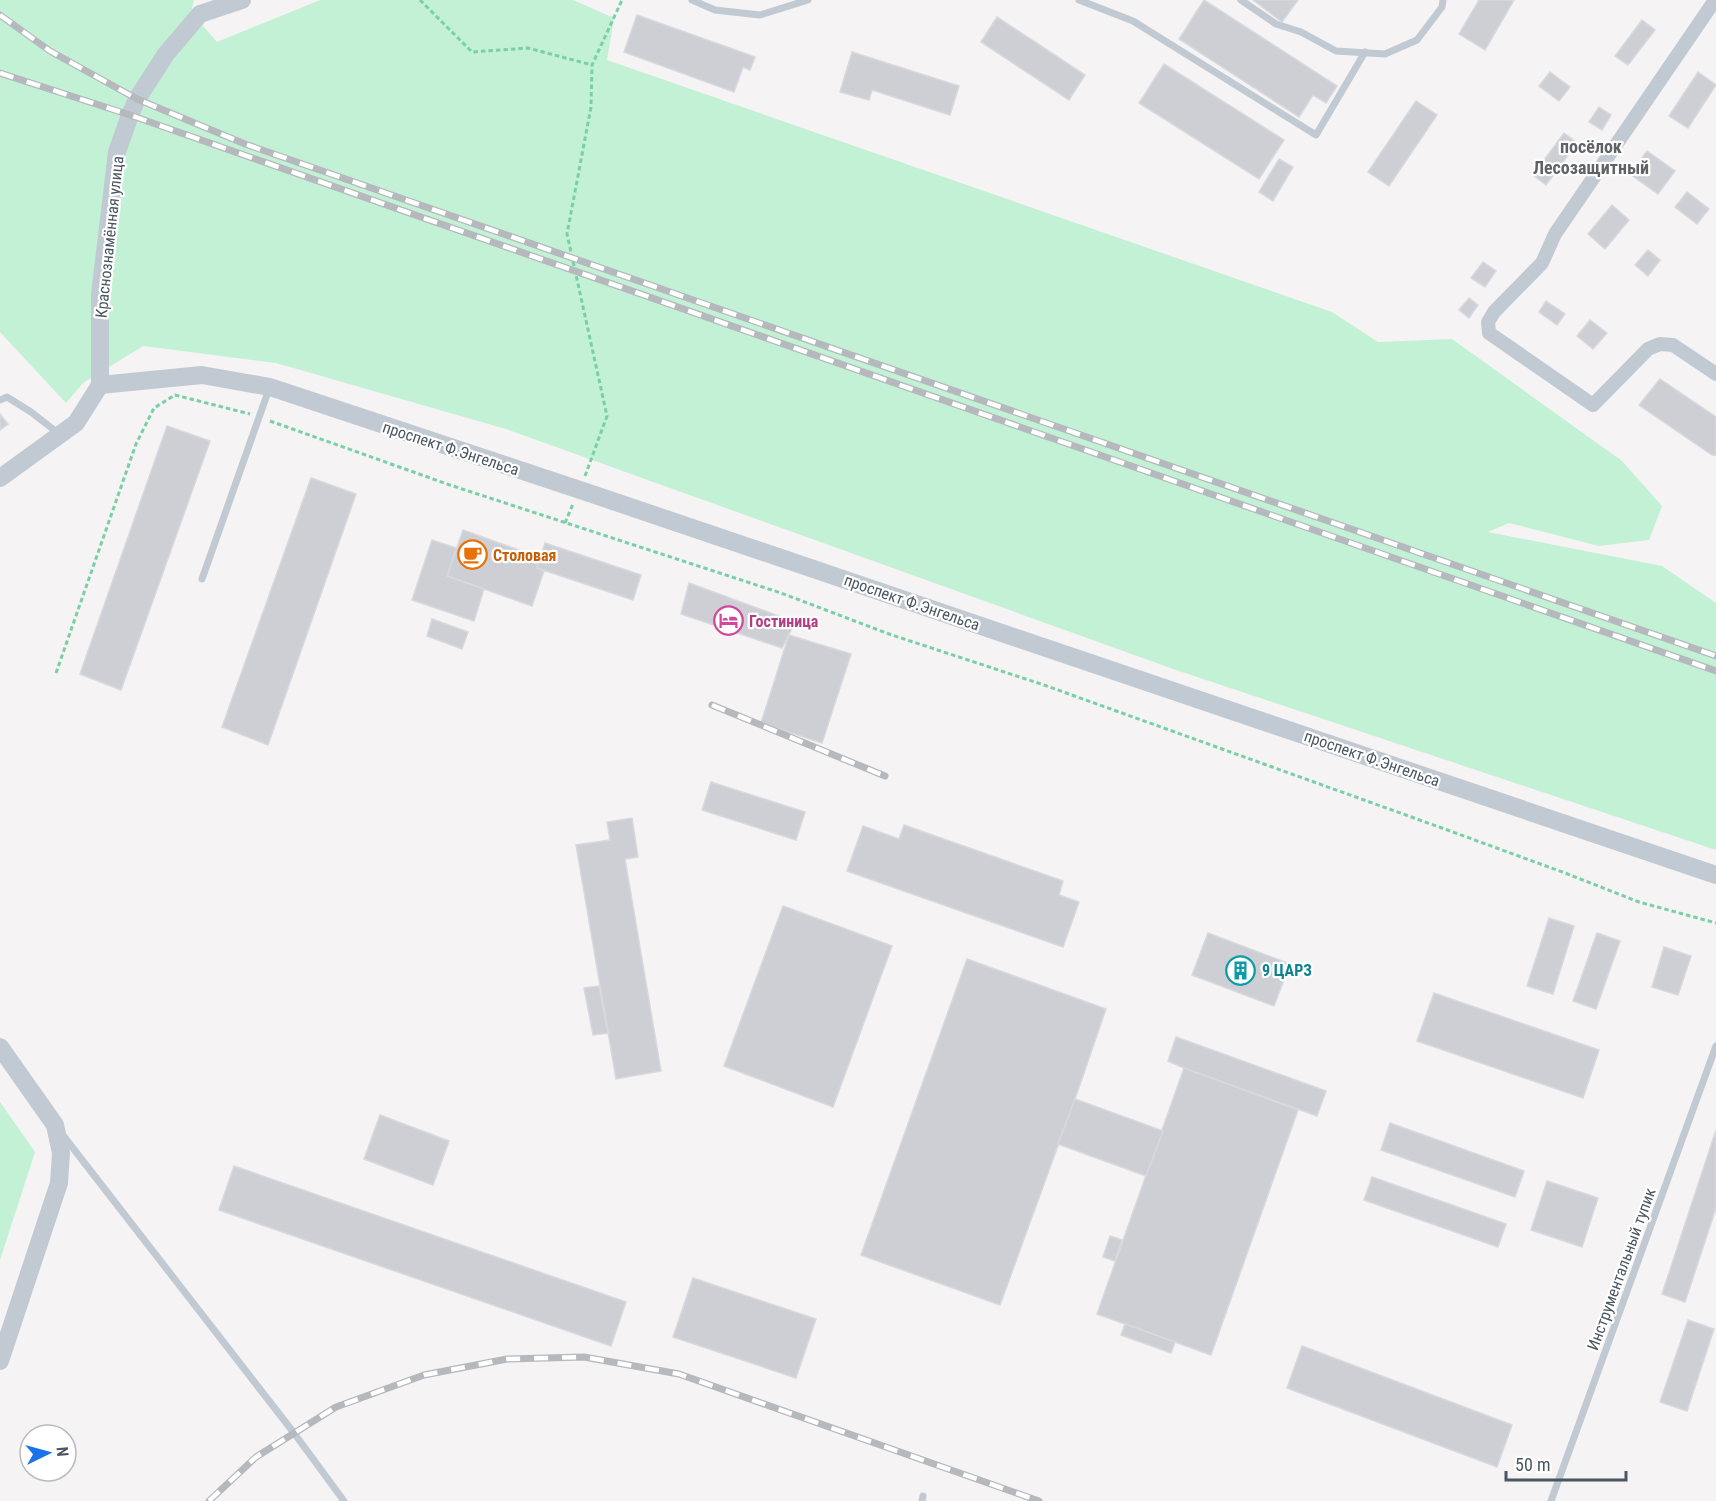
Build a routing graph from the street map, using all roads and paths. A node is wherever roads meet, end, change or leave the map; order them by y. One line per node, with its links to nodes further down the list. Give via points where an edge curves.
1 (242, 0): 10 (street, Краснознамённая улица)
2 (420, 0): 12 (path, via 472,52 528,48)
3 (622, 0): 12 (path)
4 (692, 0): 5 (lane, via 715,10 760,15)
5 (808, 0)
6 (1079, 0): 11 (lane, via 1133,21 1316,135)
7 (1241, 0): 11 (lane, via 1276,24 1336,51)
8 (1443, 0): 11 (lane, via 1417,40 1385,54)
9 (1715, 0): 13 (street, via 1555,234 1542,263 1488,322 1490,333 1593,405 1648,349 1660,344 1673,345)
10 (203, 7): 14 (street, Краснознамённая улица, via 137,99 117,152 100,294)
11 (1365, 52)
12 (592, 65): 20 (path, via 591,107 567,234 607,416)
13 (1716, 374)
14 (100, 385): 15 (street, проспект Ф.Энгельса, via 202,375); 18 (street, via 76,423)
15 (270, 387): 17 (lane); 20 (street, проспект Ф.Энгельса)
16 (0, 400): 18 (lane, via 6,397)
17 (259, 417): 21 (path); 22 (lane); 23 (path, via 175,395 154,408 136,444)
18 (60, 434): 19 (street)
19 (0, 478)
20 (579, 490): 21 (path); 24 (street, проспект Ф.Энгельса)
21 (565, 523): 25 (path, via 1044,685 1639,902)
22 (202, 579)
23 (56, 674)
24 (1716, 874)
25 (1716, 923)
26 (1716, 1046): 31 (lane, Инструментальный тупик)
27 (0, 1047): 28 (street)
28 (55, 1125): 29 (street, via 61,1153 59,1183); 30 (lane)
29 (0, 1361)
30 (344, 1501)
31 (1551, 1501)

